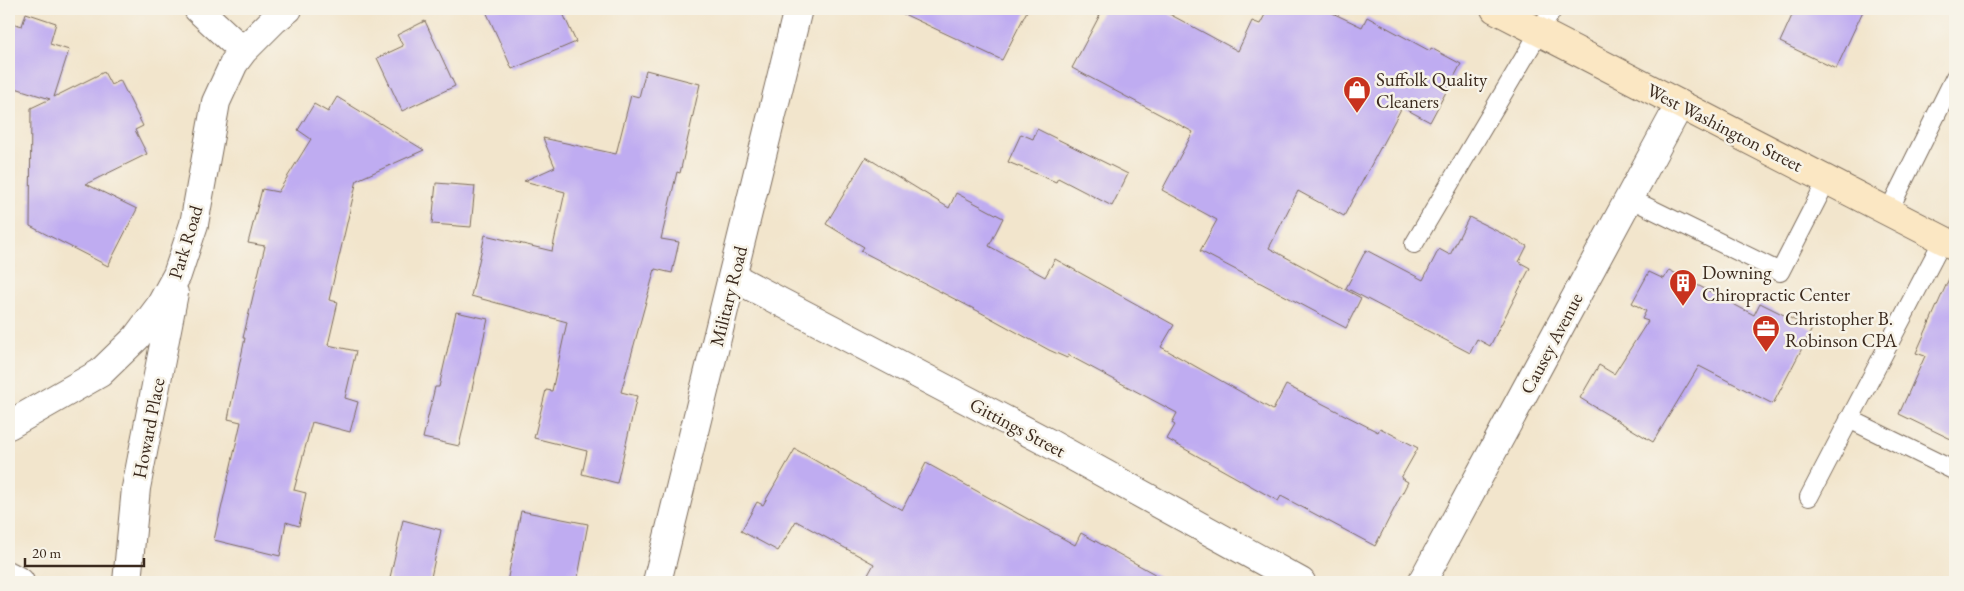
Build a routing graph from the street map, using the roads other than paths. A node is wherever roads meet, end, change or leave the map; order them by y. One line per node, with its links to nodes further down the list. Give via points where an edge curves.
1 (198, 9): 7 (street)
2 (288, 9): 7 (street, Park Road)
3 (798, 9): 16 (street, Military Road)
4 (1495, 9): 6 (main road, West Washington Street)
5 (1553, 9): 6 (lane)
6 (1540, 32): 9 (main road, West Washington Street); 14 (lane)
7 (243, 51): 15 (street, Park Road, via 216,102 194,224)
8 (1955, 77): 12 (lane)
9 (1680, 104): 10 (main road, West Washington Street); 11 (street, Causey Avenue)
10 (1827, 180): 11 (lane, via 1780,272); 12 (main road, West Washington Street)
11 (1629, 198): 26 (street, Causey Avenue)
12 (1888, 212): 13 (main road, West Washington Street)
13 (1949, 243): 17 (lane)
14 (1414, 244)
15 (177, 275): 18 (street, Park Road, via 160,306 136,338 100,373); 23 (street, Howard Place, via 136,488)
16 (732, 277): 24 (street, Military Road); 25 (street, Gittings Street, via 1047,442)
17 (1849, 419): 19 (lane); 20 (lane)
18 (9, 425)
19 (1955, 471)
20 (1808, 497)
21 (9, 576): 22 (street)
22 (20, 582)
23 (127, 582)
24 (657, 582)
25 (1301, 582)
26 (1422, 582)

